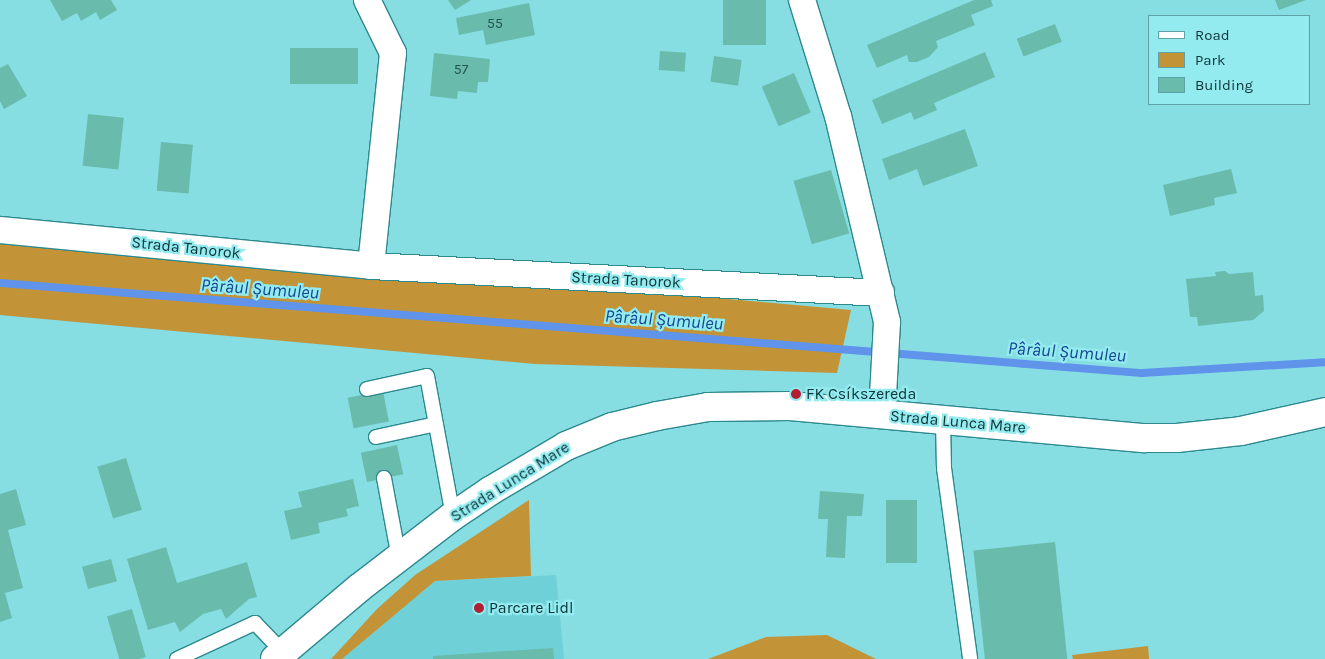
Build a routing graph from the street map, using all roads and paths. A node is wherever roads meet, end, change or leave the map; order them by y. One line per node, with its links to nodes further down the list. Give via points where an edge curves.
1 (367, 0): 4 (street, via 393,53)
2 (802, 0): 5 (street, via 838,116)
3 (0, 230): 4 (street, Strada Tanorok)
4 (371, 266): 5 (street, Strada Tanorok)
5 (881, 293): 8 (street, via 887,322)
6 (366, 389): 10 (lane, via 427,376)
7 (1325, 412): 9 (main road, Strada Lunca Mare, via 1241,431 1177,438)
8 (882, 415): 9 (main road, Strada Lunca Mare); 13 (main road, Strada Lunca Mare, via 748,405 708,407 656,416 612,427 566,446)
9 (943, 421): 17 (lane, via 944,468)
10 (436, 424): 11 (lane); 13 (lane)
11 (376, 437)
12 (384, 478): 14 (lane)
13 (453, 516): 14 (main road, Strada Lunca Mare)
14 (399, 558): 15 (main road, Strada Lunca Mare)
15 (279, 656): 16 (lane, via 255,623)
16 (177, 659)
17 (970, 659)

